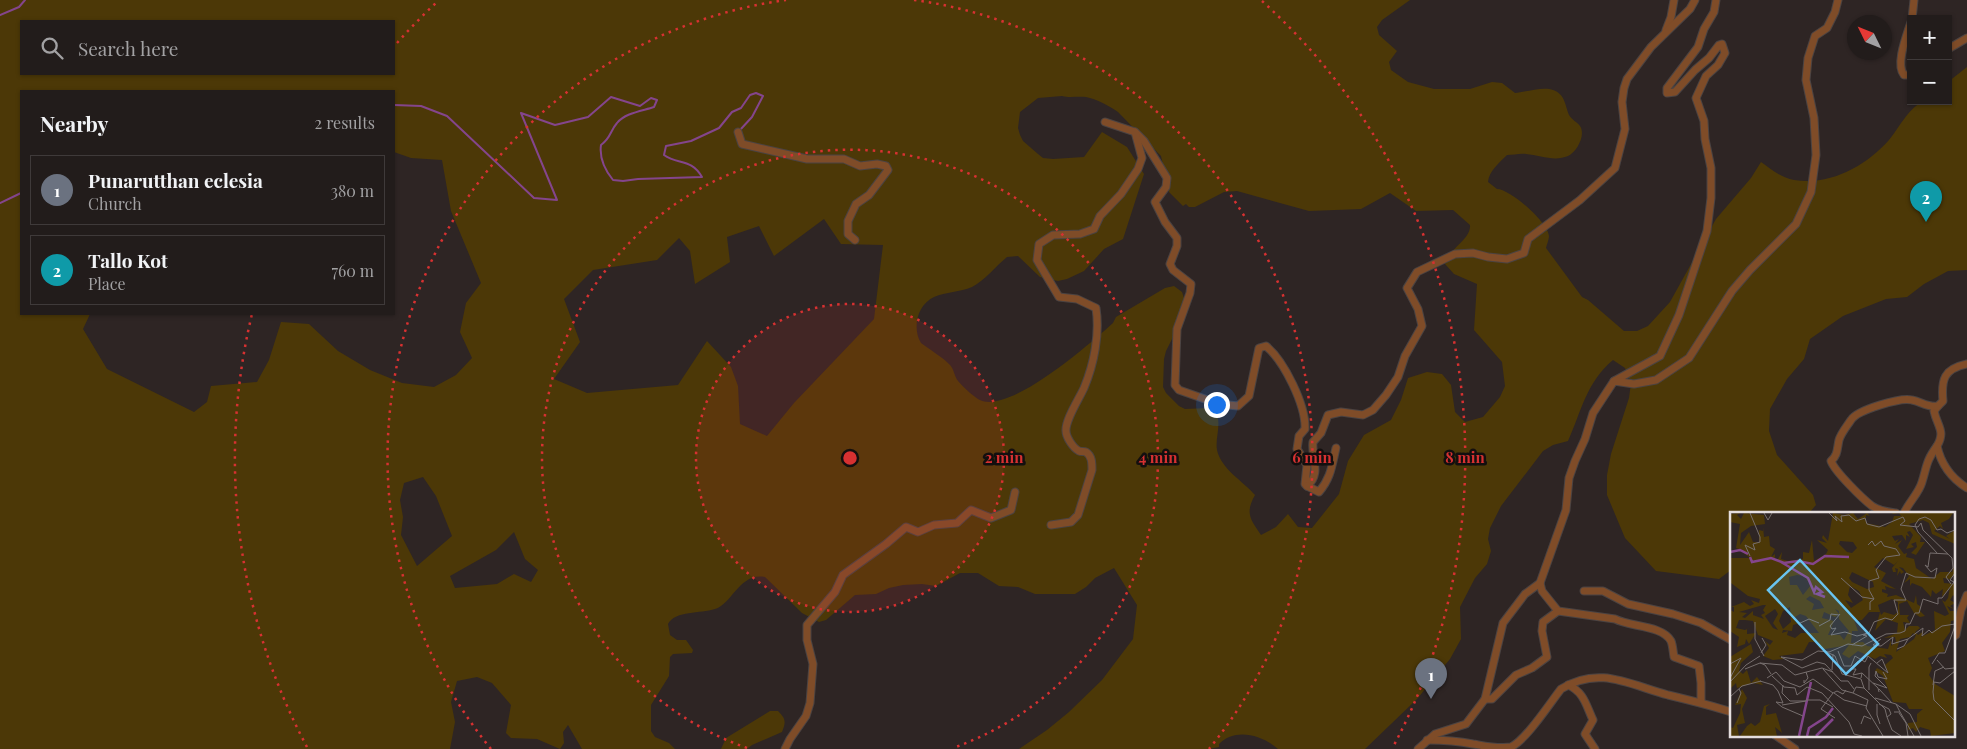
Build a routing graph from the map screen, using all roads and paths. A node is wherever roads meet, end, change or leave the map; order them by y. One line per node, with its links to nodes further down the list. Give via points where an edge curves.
1 (1674, 0): 7 (street)
2 (1695, 0): 7 (street)
3 (1716, 0): 17 (street, via 1698,48 1667,88 1668,92 1675,92 1722,44 1726,54 1706,76 1696,98 1704,120 1711,168 1706,231 1679,315 1660,356)
4 (1838, 0): 17 (street, via 1827,28 1815,36 1808,58 1806,80 1814,118 1816,155 1811,192 1796,224 1732,291 1689,358 1656,380 1634,384)
5 (1914, 0): 6 (street)
6 (1912, 15)
7 (1665, 33): 21 (street, via 1627,79 1622,102 1624,129 1615,168 1580,200 1528,239 1524,253 1507,259 1473,253 1455,254 1417,272 1407,288 1418,309 1422,326 1405,356 1398,377 1373,410 1363,415 1342,412 1328,416 1314,442 1316,468)
8 (1907, 36): 11 (street, via 1900,63 1900,71)
9 (1967, 38): 10 (street)
10 (1952, 47)
11 (1907, 75)
12 (1105, 122): 14 (street)
13 (738, 132): 15 (street, via 742,144 754,148 806,159 844,159 860,166 886,166 888,170 870,195 856,204 848,221 848,234)
14 (1134, 132): 21 (street, via 1144,141 1167,178 1166,187 1155,202 1178,238 1170,264 1191,284 1177,330 1175,385 1179,390 1219,404 1238,406 1249,396 1260,348 1266,346 1276,356 1304,409 1305,429 1299,436 1296,449 1307,465); 26 (street, via 1142,158 1138,169 1100,216 1094,229 1080,234 1053,235 1039,244 1037,260 1060,297 1077,299 1096,308 1097,318 1093,364 1066,432 1079,451 1089,455 1092,470 1078,515 1071,522)
15 (855, 240)
16 (1967, 364): 18 (street, via 1956,366 1946,374 1943,401)
17 (1614, 381): 27 (street, via 1593,413 1575,461 1569,478 1566,510)
18 (1938, 406): 19 (street, via 1934,411 1942,438); 24 (street, via 1905,399 1874,407 1851,419 1839,440 1838,452 1831,461 1836,471 1872,506)
19 (1937, 446): 22 (street, via 1946,469); 25 (street, via 1929,457 1922,484)
20 (1336, 448): 21 (street, via 1327,482 1319,492)
21 (1306, 486)
22 (1967, 488)
23 (1015, 492): 39 (street, via 1011,510 991,518 971,510 957,523 934,525 918,532 906,527 843,575 834,592 807,625 813,664 810,703 806,716)
24 (1887, 512)
25 (1904, 512)
26 (1051, 525)
27 (1540, 583): 30 (street); 34 (street, via 1525,594 1503,623)
28 (1584, 590): 32 (street, via 1603,591 1628,604 1701,623)
29 (1967, 595): 31 (street)
30 (1558, 611): 34 (street, via 1543,622 1548,657 1516,675 1492,699); 35 (street, via 1615,619 1662,632 1670,640 1674,658 1699,666)
31 (1954, 636)
32 (1730, 639)
33 (1568, 685): 35 (street, via 1604,677); 38 (street, via 1561,689 1532,727 1509,747 1489,749 1474,744); 41 (street, via 1583,695 1593,720 1585,734)
34 (1485, 699): 38 (street, via 1466,724 1435,734)
35 (1701, 702): 36 (street)
36 (1730, 712)
37 (1776, 736): 42 (street)
38 (1427, 740): 40 (street)
39 (785, 749)
40 (1418, 749)
41 (1594, 749)
42 (1795, 749)

